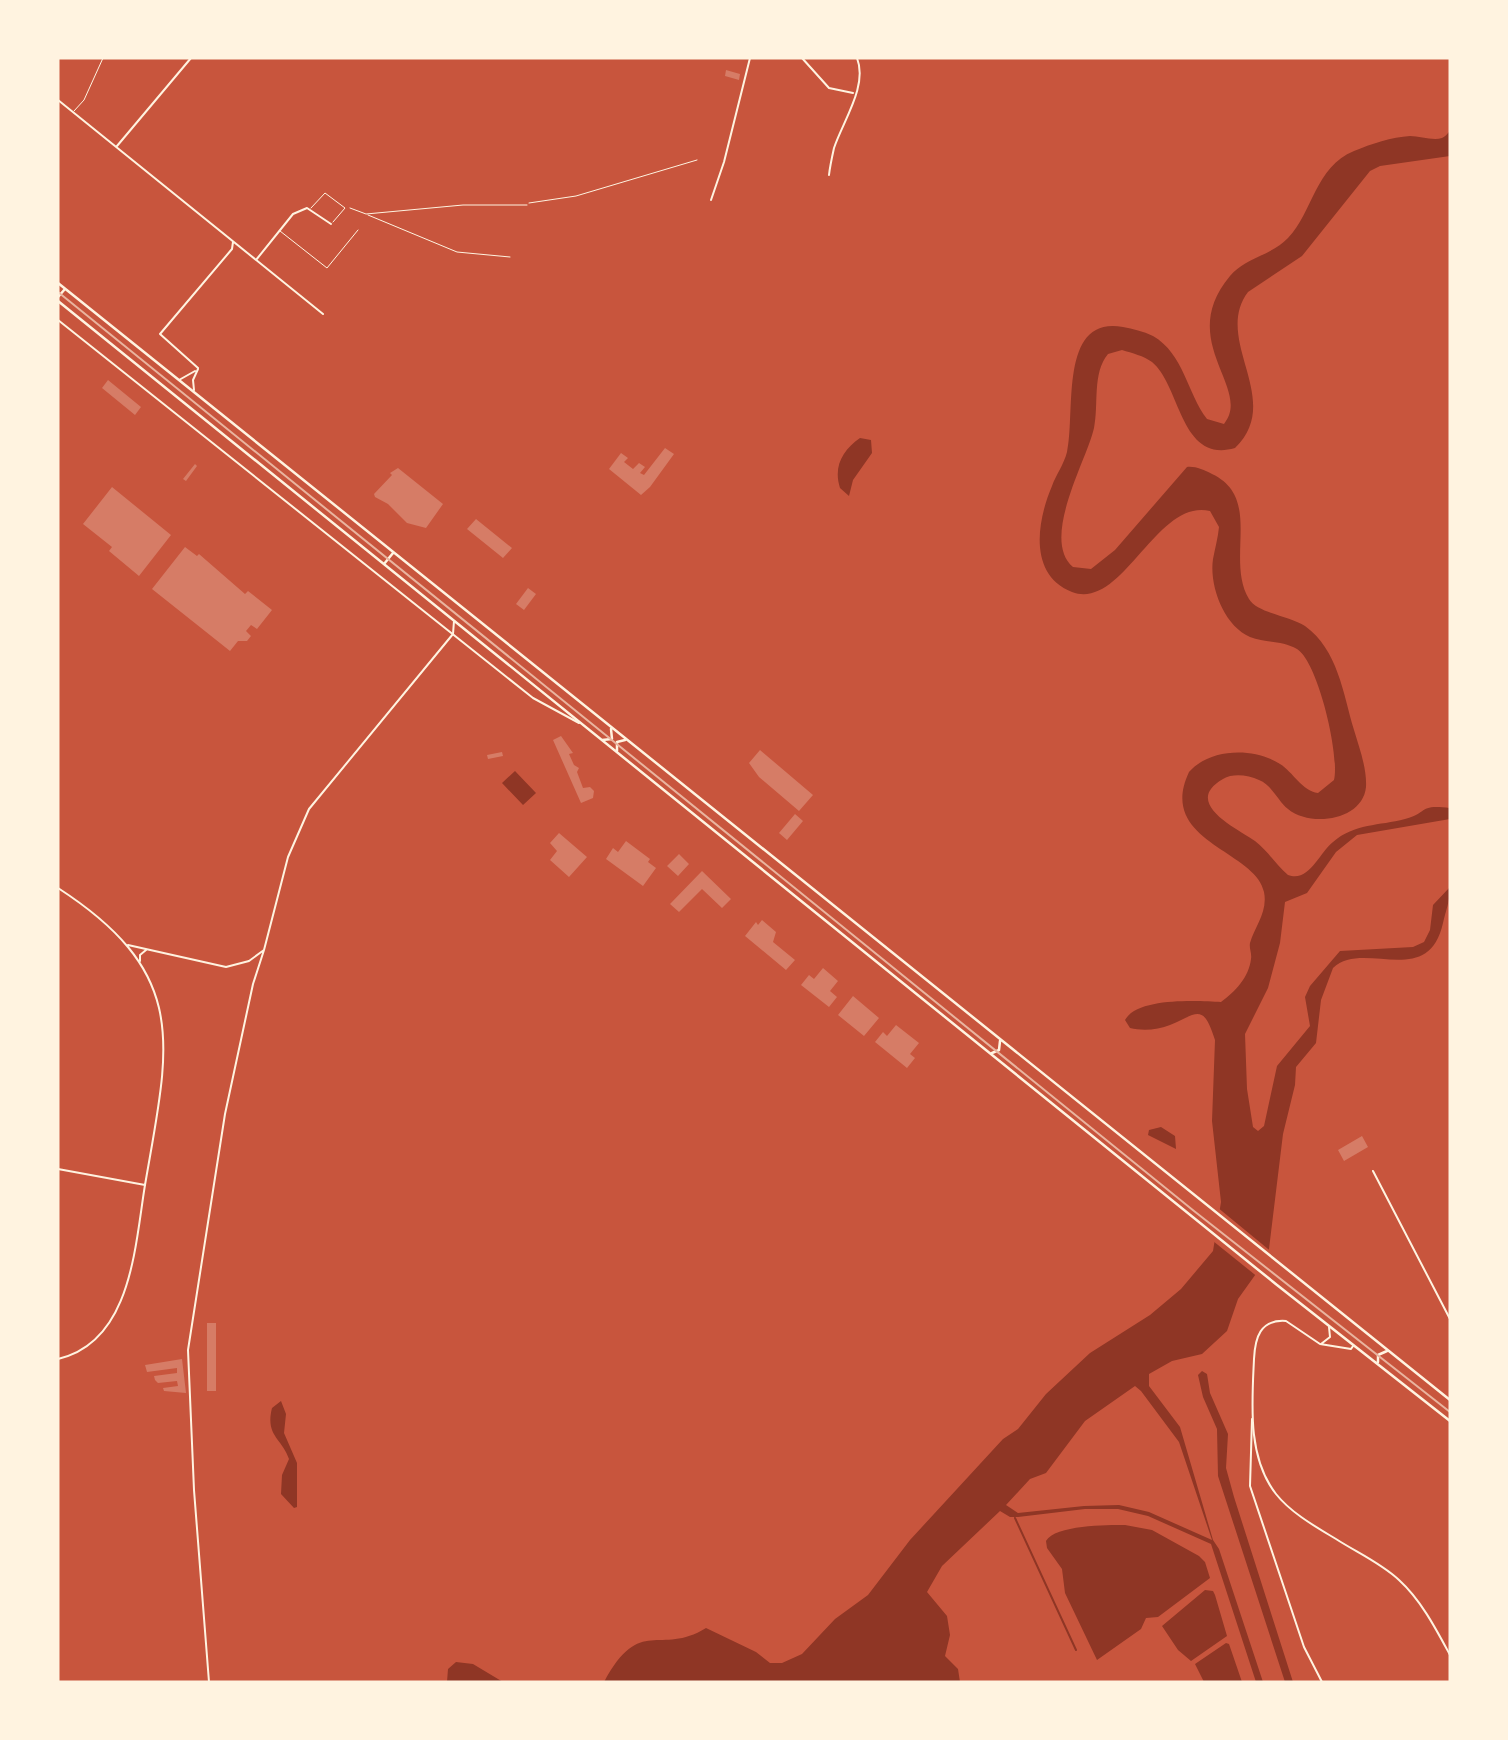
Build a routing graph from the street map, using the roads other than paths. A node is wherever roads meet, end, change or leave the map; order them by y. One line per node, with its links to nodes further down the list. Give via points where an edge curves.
1 (103, 58): 8 (lane)
2 (191, 58): 9 (street)
3 (750, 58): 11 (street)
4 (802, 58): 6 (street, via 829,88)
5 (857, 58): 6 (street, via 860,73)
6 (854, 93): 10 (street)
7 (58, 100): 8 (street)
8 (73, 113): 9 (street)
9 (116, 147): 16 (street)
10 (829, 175)
11 (711, 200)
12 (311, 208): 13 (street); 13 (lane, via 325,193 345,208); 15 (street, via 293,215)
13 (331, 224)
14 (358, 230): 15 (lane, via 327,268)
15 (280, 231): 17 (street)
16 (233, 242): 17 (street); 23 (street, via 232,249 160,334)
17 (255, 261): 21 (street)
18 (58, 283): 19 (main road)
19 (65, 289): 20 (main road); 24 (main road)
20 (58, 299): 27 (main road)
21 (323, 314)
22 (58, 320): 29 (street)
23 (198, 368): 24 (street); 25 (street)
24 (179, 380): 25 (main road)
25 (195, 392): 26 (main road)
26 (394, 553): 27 (main road); 30 (main road)
27 (384, 564): 28 (main road)
28 (454, 620): 29 (street); 31 (main road)
29 (453, 634): 31 (street, via 533,698); 38 (street, via 309,809 291,849)
30 (606, 724): 32 (main road, via 613,732 612,739); 33 (main road)
31 (583, 725): 32 (main road)
32 (596, 736): 34 (main road)
33 (631, 744): 34 (main road, via 617,742); 40 (main road)
34 (622, 757): 41 (main road)
35 (58, 888): 36 (street)
36 (128, 945): 37 (street); 39 (street)
37 (146, 950): 38 (street, via 226,967 252,960); 39 (street)
38 (264, 950): 56 (street, via 225,1114 188,1350)
39 (140, 961): 44 (street, via 156,989 165,1034)
40 (999, 1039): 41 (main road, via 999,1050); 49 (main road)
41 (988, 1052): 46 (main road)
42 (58, 1169): 44 (street)
43 (1373, 1171): 45 (street)
44 (145, 1185): 50 (street, via 131,1264 115,1314 88,1344)
45 (1450, 1319)
46 (1327, 1324): 47 (street, via 1330,1337); 48 (main road)
47 (1320, 1344): 48 (street); 53 (street, via 1286,1321 1263,1327 1255,1341)
48 (1353, 1347): 51 (main road)
49 (1390, 1352): 51 (main road, via 1378,1354); 52 (main road)
50 (58, 1359)
51 (1379, 1365): 54 (main road)
52 (1450, 1400)
53 (1252, 1419): 55 (street, via 1260,1460 1276,1494 1305,1519 1398,1579 1431,1620); 57 (street, via 1250,1486 1304,1647)
54 (1450, 1421)
55 (1450, 1655)
56 (209, 1682)
57 (1322, 1682)

